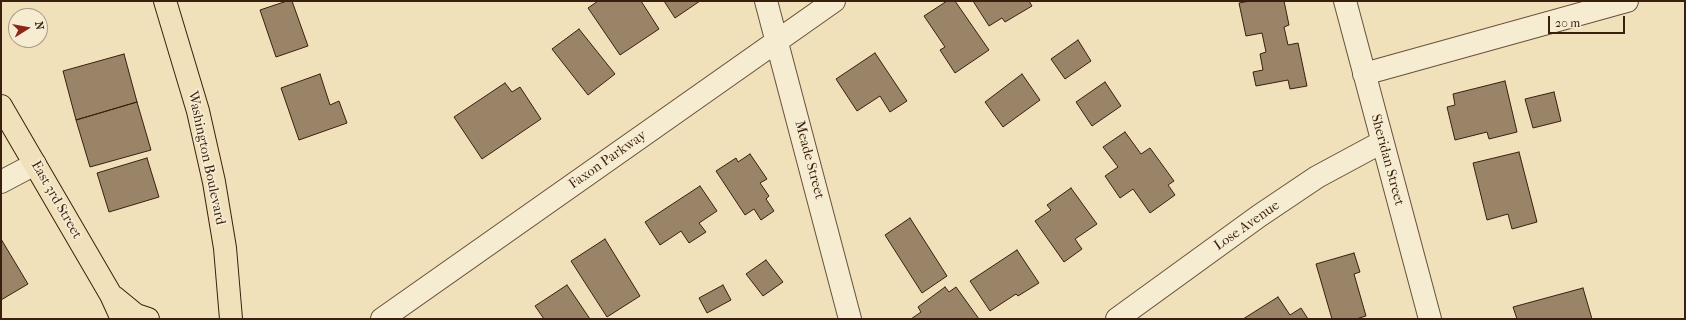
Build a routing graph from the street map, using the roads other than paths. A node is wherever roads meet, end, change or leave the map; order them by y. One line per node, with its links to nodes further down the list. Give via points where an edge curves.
1 (165, 1): 15 (main road, Washington Boulevard, via 198,111 212,175 225,248)
2 (766, 1): 6 (street, Meade Street)
3 (834, 1): 6 (street, Faxon Parkway)
4 (1345, 1): 7 (street, Sheridan Street)
5 (1627, 1): 7 (street)
6 (777, 40): 16 (street, Faxon Parkway); 17 (street, Meade Street)
7 (1364, 74): 9 (street, Sheridan Street)
8 (1, 106): 10 (main road, East 3rd Street)
9 (1382, 142): 18 (street, Lose Avenue, via 1317,177 1272,207); 19 (street, Sheridan Street)
10 (34, 164): 11 (street); 12 (main road, East 3rd Street)
11 (1, 182)
12 (111, 295): 13 (main road, East 3rd Street); 14 (main road, East 3rd Street, via 136,315)
13 (122, 319)
14 (148, 319)
15 (232, 319)
16 (382, 319)
17 (850, 319)
18 (1117, 319)
19 (1430, 319)

